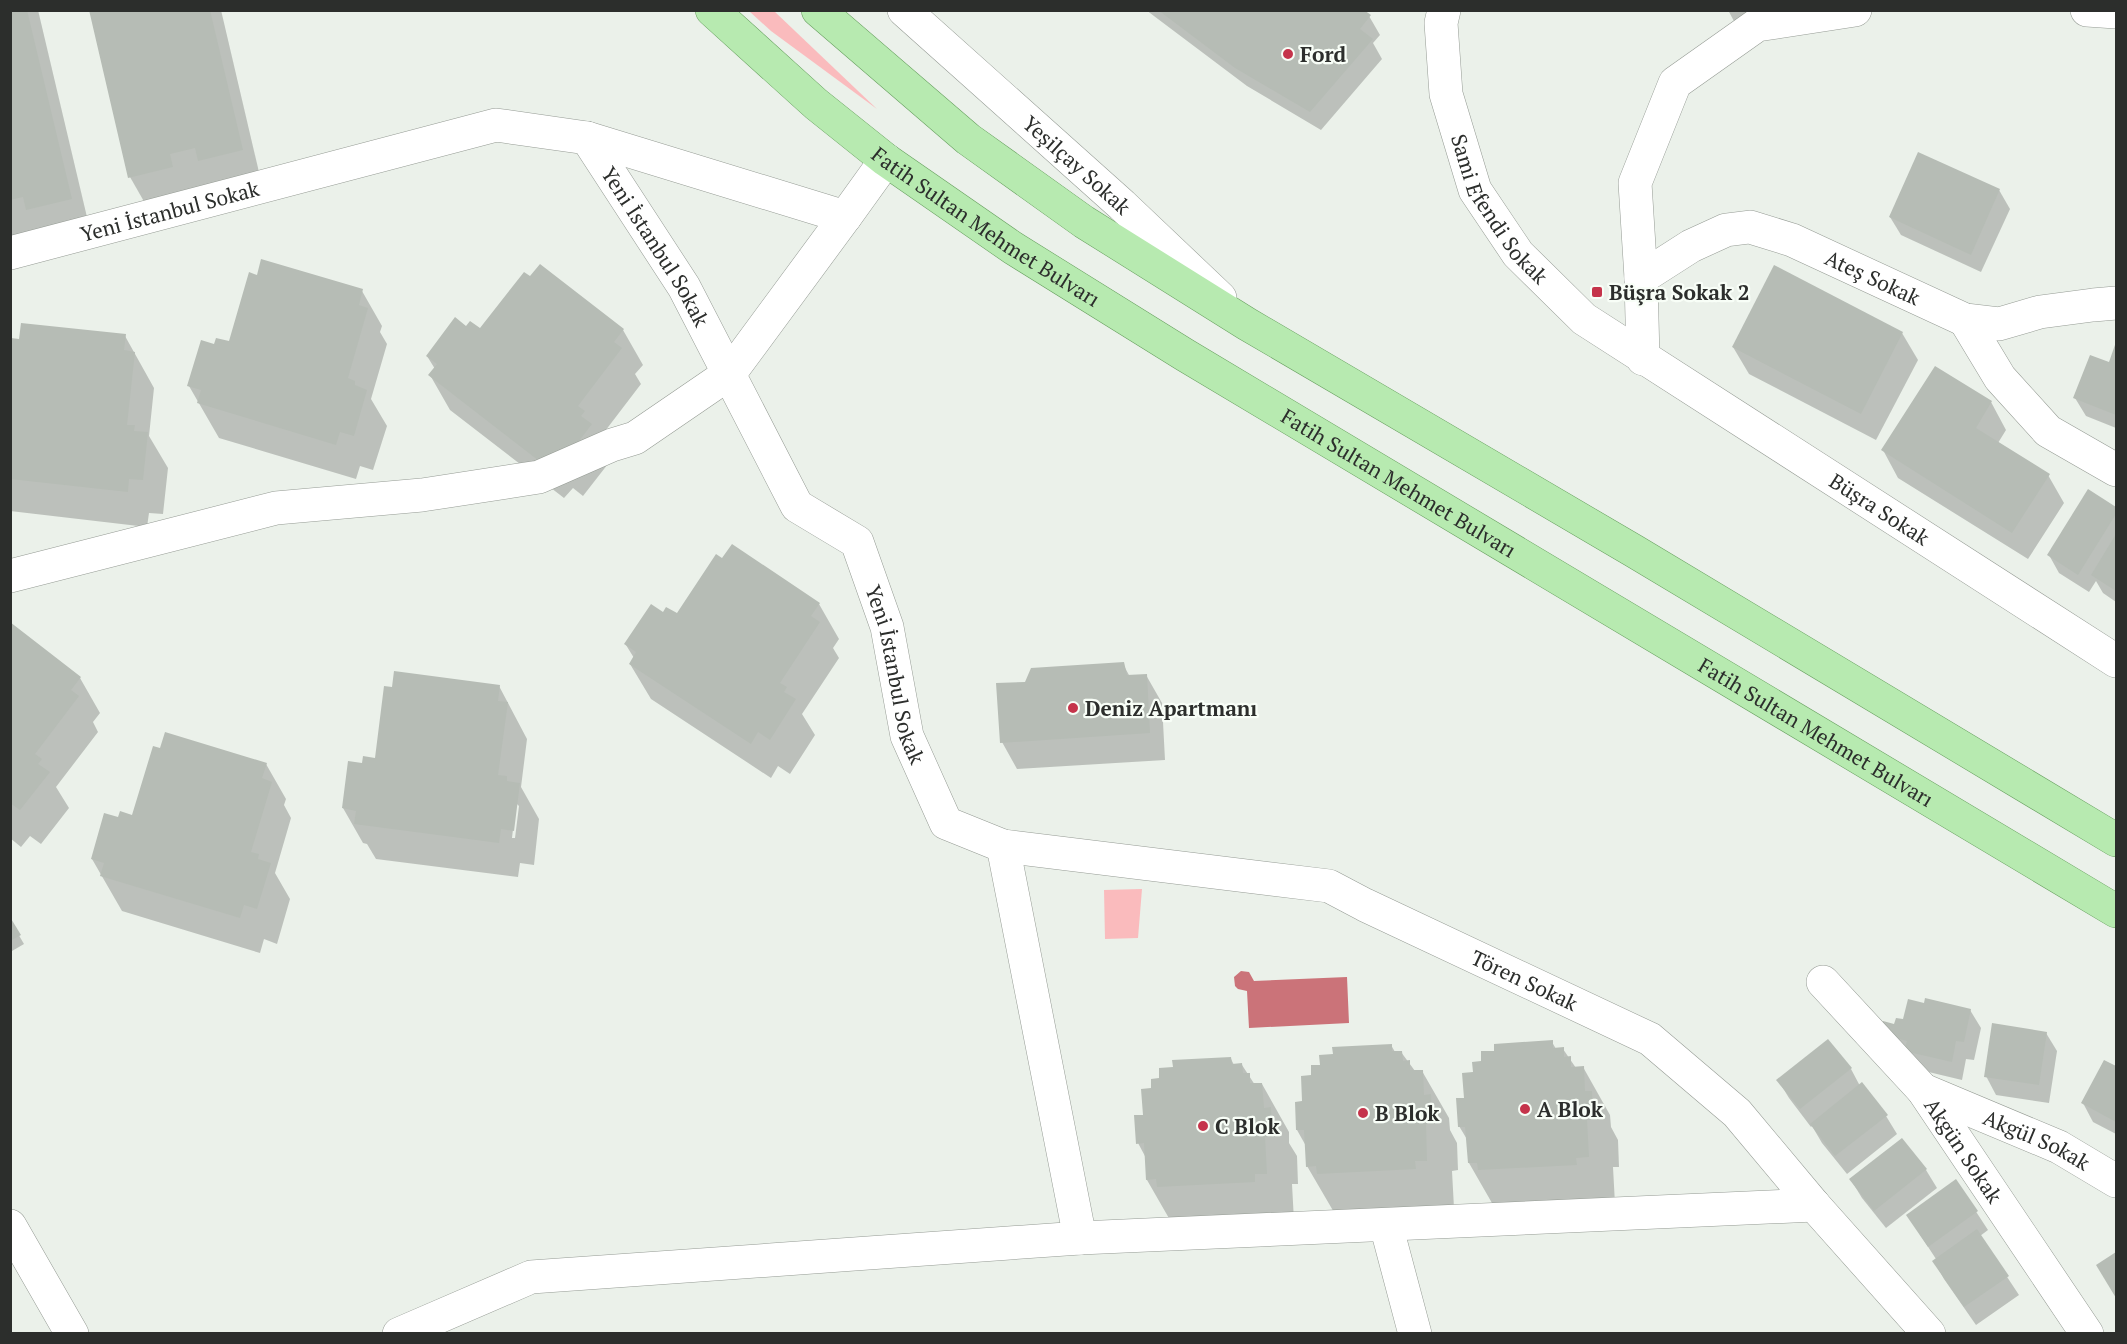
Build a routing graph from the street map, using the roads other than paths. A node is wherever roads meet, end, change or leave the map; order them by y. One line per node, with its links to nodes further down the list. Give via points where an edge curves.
1 (712, 10): 9 (main road, Fatih Sultan Mehmet Bulvarı, via 816,104)
2 (818, 10): 15 (main road, via 978,146 1084,222)
3 (904, 10): 15 (street, Yeşilçay Sokak, via 1122,205)
4 (1855, 10): 12 (street, via 1757,25 1675,83 1635,183)
5 (2087, 10): 6 (street)
6 (2116, 12)
7 (1436, 15): 16 (street, Sami Efendi Sokak, via 1446,94 1475,190 1518,254 1584,319)
8 (588, 138): 10 (street); 11 (street, Yeni İstanbul Sokak, via 496,125); 17 (street, Yeni İstanbul Sokak, via 684,287)
9 (886, 160): 10 (street); 23 (main road, Fatih Sultan Mehmet Bulvarı, via 1013,248 1185,355)
10 (845, 217): 17 (street)
11 (10, 253)
12 (1641, 278): 14 (street, Ateş Sokak, via 1691,246 1726,230 1750,226 1792,240); 16 (street)
13 (2116, 303): 14 (street, Ateş Sokak, via 2040,312 1999,324)
14 (1965, 320): 18 (street, via 2000,378 2048,431)
15 (1247, 324): 21 (main road)
16 (1643, 359): 20 (street, Büşra Sokak)
17 (730, 374): 19 (street, via 634,438 539,477 422,495 276,508); 22 (street, Yeni İstanbul Sokak, via 797,506 857,542 887,627 907,736 946,824)
18 (2116, 470)
19 (10, 576)
20 (2116, 661)
21 (2116, 840)
22 (1003, 846): 27 (street, Tören Sokak, via 1329,886 1650,1039 1737,1113); 30 (street)
23 (2116, 910)
24 (1823, 982): 25 (street, Akgün Sokak)
25 (1923, 1090): 26 (street, Akgül Sokak, via 2059,1147); 35 (street, Akgün Sokak)
26 (2116, 1181)
27 (1814, 1205): 28 (street); 34 (street, Tören Sokak)
28 (1386, 1225): 30 (street); 33 (street)
29 (10, 1226): 31 (street)
30 (1080, 1238): 32 (street, via 531,1277)
31 (72, 1334)
32 (399, 1334)
33 (1415, 1334)
34 (1929, 1334)
35 (2087, 1334)

